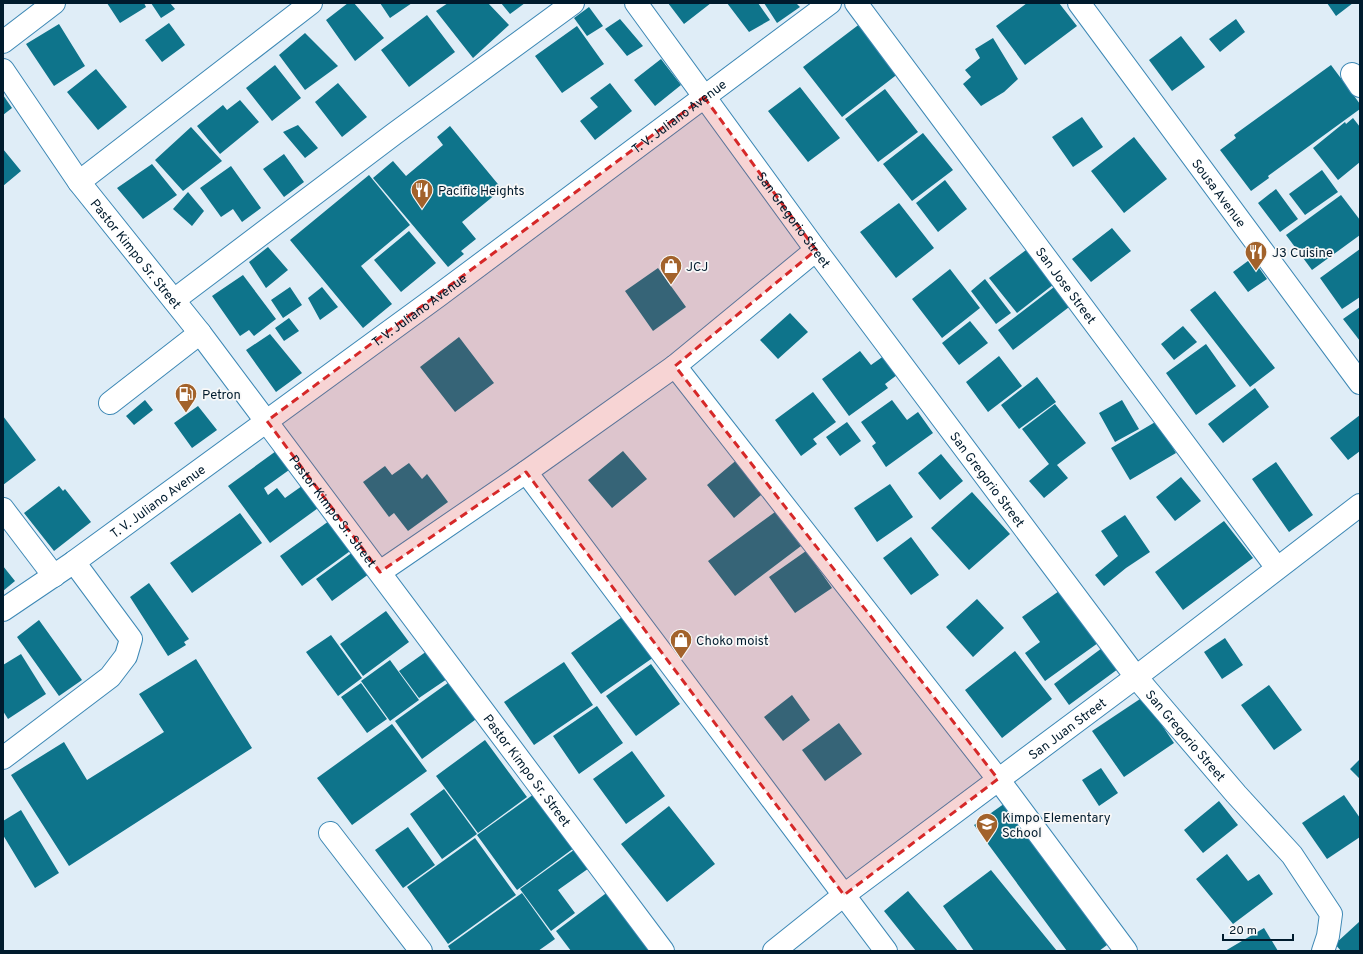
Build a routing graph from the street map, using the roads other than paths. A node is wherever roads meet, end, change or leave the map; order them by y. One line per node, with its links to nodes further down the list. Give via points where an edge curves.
1 (54, 3): 8 (street)
2 (311, 3): 11 (street)
3 (574, 3): 13 (street, via 394,134)
4 (636, 3): 10 (street, San Gregorio Street)
5 (830, 3): 10 (street, T. V. Juliano Avenue)
6 (856, 3): 23 (street, San Jose Street)
7 (1079, 3): 16 (street, Sousa Avenue)
8 (3, 42)
9 (3, 70): 11 (street, Pastor Kimpo Sr. Street)
10 (704, 97): 12 (street, San Gregorio Street); 18 (street, T. V. Juliano Avenue)
11 (79, 182): 13 (street, Pastor Kimpo Sr. Street)
12 (816, 250): 15 (street); 27 (street, San Gregorio Street)
13 (174, 300): 14 (street, Pastor Kimpo Sr. Street)
14 (200, 333): 17 (street); 18 (street, Pastor Kimpo Sr. Street)
15 (675, 366): 19 (street); 29 (street)
16 (1360, 383)
17 (110, 403)
18 (267, 421): 22 (street, T. V. Juliano Avenue); 24 (street, Pastor Kimpo Sr. Street)
19 (526, 472): 24 (street); 31 (street)
20 (1360, 505): 23 (street, San Juan Street)
21 (3, 509): 25 (street)
22 (74, 562): 25 (street, T. V. Juliano Avenue); 28 (street, via 131,639 126,656 110,678)
23 (1277, 568): 27 (street, San Juan Street)
24 (380, 572): 33 (street, Pastor Kimpo Sr. Street)
25 (54, 576): 26 (street, T. V. Juliano Avenue)
26 (3, 610)
27 (1136, 677): 29 (street, San Juan Street); 37 (street, San Gregorio Street, via 1292,856 1324,901 1331,914 1331,922)
28 (3, 758)
29 (998, 779): 31 (street, San Juan Street); 36 (street)
30 (330, 833): 32 (street)
31 (844, 895): 34 (street, San Juan Street); 35 (street)
32 (421, 951)
33 (663, 951)
34 (774, 951)
35 (886, 951)
36 (1126, 951)
37 (1323, 951)

